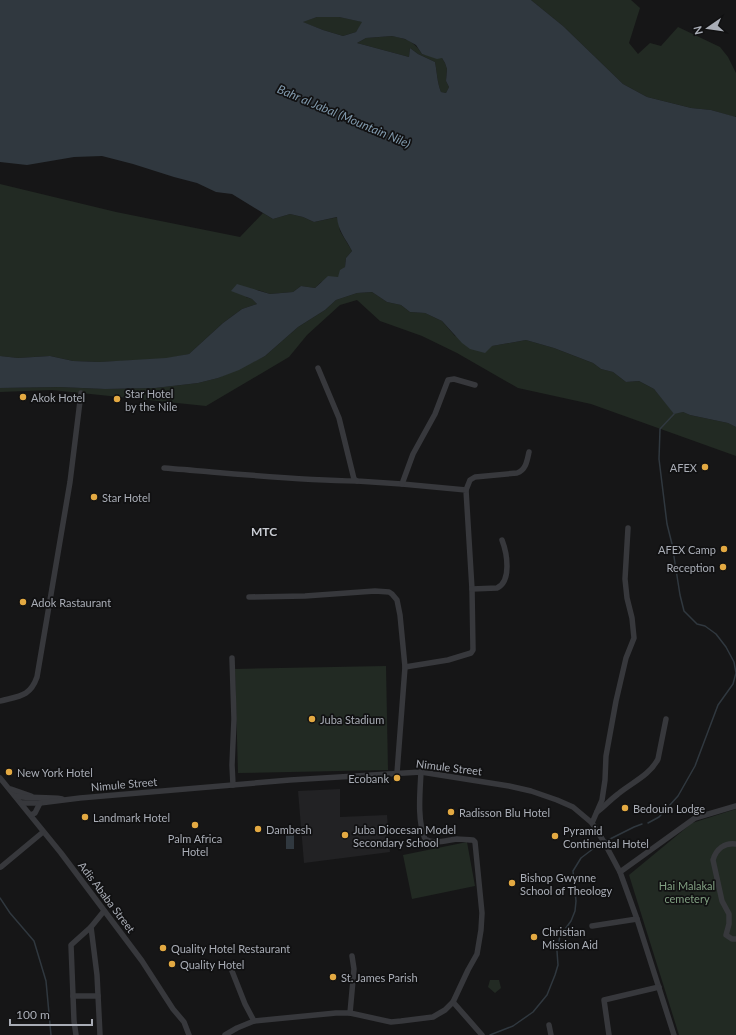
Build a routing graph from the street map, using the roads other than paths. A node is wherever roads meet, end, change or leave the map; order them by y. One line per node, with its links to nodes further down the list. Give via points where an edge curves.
1 (318, 368): 6 (street, via 339,418 353,476)
2 (475, 385): 7 (street, via 454,379 448,380 436,414 413,454)
3 (82, 393): 15 (street, via 70,482 37,677 28,692)
4 (529, 452): 8 (street, via 523,470 517,473 475,477 470,480)
5 (164, 468): 6 (street, via 251,476)
6 (357, 481): 7 (street)
7 (402, 484): 8 (street)
8 (466, 490): 11 (street)
9 (628, 528): 29 (street, via 625,579 634,638 626,658 616,701 606,756 602,800)
10 (502, 540): 11 (street, via 507,561 504,582 497,588)
11 (472, 589): 14 (street, via 471,653 448,660)
12 (249, 597): 14 (street, via 389,592 397,600)
13 (232, 658): 21 (street)
14 (405, 667): 18 (street)
15 (0, 701)
16 (666, 719): 29 (street, via 655,764)
17 (421, 772): 18 (street, Nimule Street); 31 (street, Nimule Street, via 532,791 573,808); 46 (street, via 421,819 425,839 440,842 456,839 475,842 482,913 481,930 477,954)
18 (397, 773): 21 (street, Nimule Street)
19 (0, 778): 20 (street, Adis Ababa Street)
20 (2, 784): 22 (street, Adis Ababa Street)
21 (233, 785): 25 (street, Nimule Street)
22 (8, 788): 23 (street, Adis Ababa Street); 24 (street)
23 (16, 796): 24 (street, Nimule Street); 26 (street, Adis Ababa Street)
24 (34, 797): 25 (street, Nimule Street)
25 (66, 800): 27 (street, Nimule Street)
26 (21, 803): 27 (street, Nimule Street); 30 (street, Adis Ababa Street)
27 (40, 803): 30 (street)
28 (736, 806): 35 (street, via 695,818)
29 (596, 812): 31 (street)
30 (31, 815): 32 (street, Adis Ababa Street)
31 (592, 822): 35 (street, Nimule Street)
32 (43, 832): 34 (street); 36 (street, Adis Ababa Street)
33 (736, 844): 40 (street, via 722,847 713,860 722,901 729,914 726,936)
34 (1, 867)
35 (620, 872): 37 (street, Nimule Street)
36 (104, 911): 39 (street); 52 (street, Adis Ababa Street, via 184,1022)
37 (637, 919): 38 (street); 43 (street, Nimule Street)
38 (592, 926)
39 (91, 927): 44 (street, via 72,943); 45 (street, via 98,975)
40 (736, 939)
41 (352, 956): 47 (street, via 354,969)
42 (232, 970): 48 (street)
43 (659, 987): 56 (street, via 604,1000); 57 (street, Nimule Street)
44 (73, 996): 45 (street); 50 (street)
45 (98, 996): 51 (street)
46 (453, 1002): 47 (street, via 433,1017 401,1022); 54 (street)
47 (350, 1013): 48 (street)
48 (254, 1021): 53 (street)
49 (549, 1025): 55 (street)
50 (76, 1035)
51 (100, 1035)
52 (189, 1035)
53 (225, 1035)
54 (482, 1035)
55 (551, 1035)
56 (609, 1035)
57 (674, 1035)

